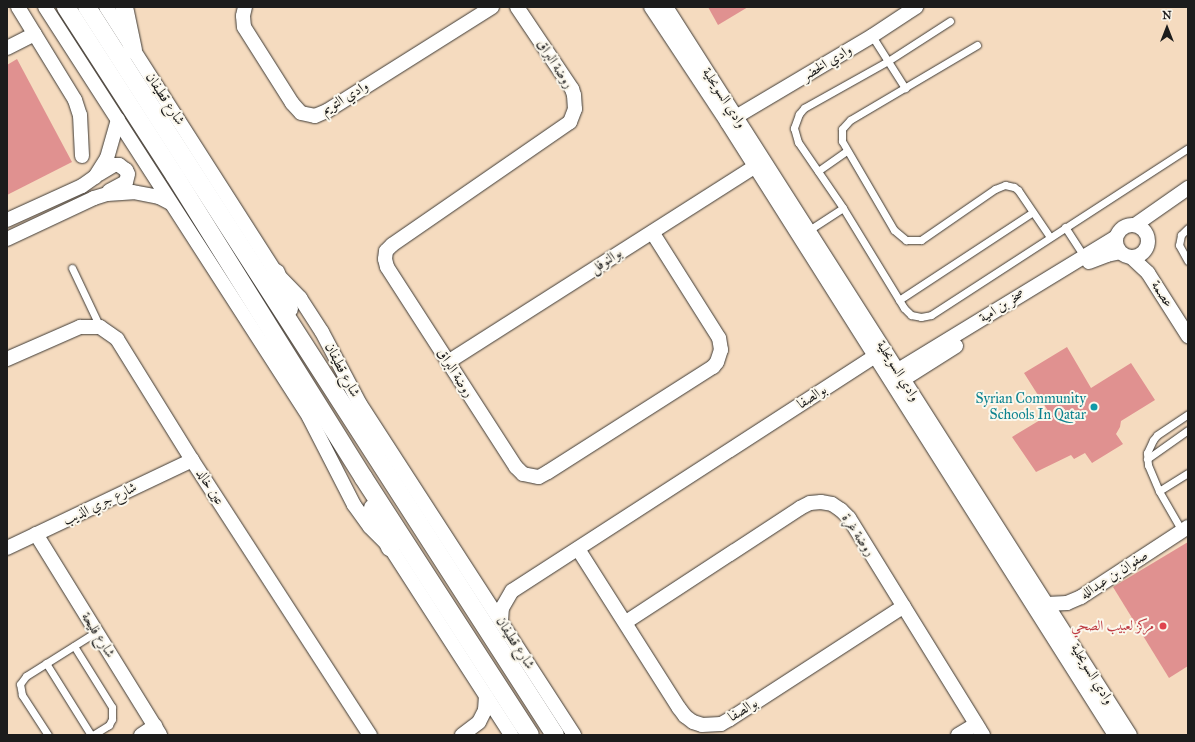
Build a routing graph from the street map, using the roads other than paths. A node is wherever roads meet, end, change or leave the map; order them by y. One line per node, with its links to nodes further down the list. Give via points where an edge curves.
1 (18, 7): 14 (street)
2 (45, 7): 16 (street)
3 (66, 7): 66 (street, via 175,176)
4 (87, 7): 56 (street, شارع قطيفان)
5 (106, 7): 19 (street, شارع قطيفان)
6 (124, 7): 19 (street)
7 (245, 7): 8 (street, وادي التويم, via 244,27 288,97 302,113 315,116 327,111)
8 (492, 7)
9 (516, 7): 59 (street, روضة البراق, via 572,89 575,109 570,122 392,245 385,255 387,267)
10 (651, 7): 24 (street, وادي السويحلية)
11 (666, 7): 24 (street, وادي السويحلية)
12 (916, 7): 15 (street, وادي الخضر)
13 (950, 22): 21 (lane)
14 (35, 34): 18 (street); 20 (street)
15 (872, 36): 21 (lane); 24 (street, وادي الخضر)
16 (66, 40): 20 (street); 23 (street)
17 (977, 45): 22 (lane)
18 (7, 48)
19 (134, 50): 51 (street, شارع قطيفان)
20 (46, 52): 27 (street, via 78,107)
21 (888, 61): 22 (lane); 29 (lane, via 804,108 799,114 794,128 795,135)
22 (905, 88): 26 (lane, via 845,124 840,135)
23 (118, 120): 30 (street, via 107,158); 34 (street)
24 (731, 120): 28 (street, وادي السويحلية)
25 (1188, 148): 38 (lane)
26 (848, 151): 29 (lane); 36 (lane, via 894,230 906,240 921,240 1005,185 1018,190)
27 (82, 156)
28 (760, 164): 41 (street, بوالنوفل); 42 (street, وادي السويحلية)
29 (818, 171): 35 (lane)
30 (95, 177): 33 (street, via 114,165 123,167 128,174 126,182 122,185); 37 (street, via 82,186)
31 (1188, 188): 40 (street)
32 (1188, 197): 40 (street)
33 (94, 198): 34 (street, via 133,192 159,197); 45 (street)
34 (171, 203): 70 (street, via 309,418 354,504 370,527)
35 (843, 208): 42 (lane); 52 (lane)
36 (1033, 212): 43 (lane); 52 (lane)
37 (7, 220)
38 (1065, 228): 43 (lane); 48 (lane)
39 (1188, 228): 49 (lane, via 1181,235 1179,244)
40 (1140, 229): 44 (street, via 1121,229); 46 (street, via 1148,242)
41 (652, 232): 59 (street, بوالنوفل); 59 (street, روضة البراق, via 719,338 720,356 713,367 561,464 539,477 528,476 519,471)
42 (804, 233): 57 (street, وادي السويحلية)
43 (1050, 237): 52 (lane, via 931,315 911,315)
44 (1116, 237): 47 (street, via 1116,245); 48 (street, صخر بن امية)
45 (7, 239)
46 (1144, 252): 47 (street, via 1136,257); 53 (street, عصمة)
47 (1126, 254): 55 (street, عصمة, via 1148,273); 60 (street, صخر بن امية, via 1098,258 1079,268)
48 (1084, 256): 60 (street, صخر بن امية)
49 (1188, 261)
50 (72, 268): 54 (lane)
51 (276, 273): 56 (street); 73 (street, شارع قطيفان, via 300,298 322,332 360,404)
52 (899, 300)
53 (1188, 321)
54 (100, 327): 58 (street, via 80,327); 64 (street, عين خالد, via 116,339)
55 (1188, 336)
56 (299, 338): 93 (street, شارع قطيفان)
57 (880, 353): 60 (street, وادي السويحلية); 72 (street, بوالصفا)
58 (7, 358)
59 (448, 362)
60 (896, 378): 76 (street, وادي السويحلية)
61 (1188, 414): 63 (lane, via 1152,440)
62 (1188, 430): 63 (lane)
63 (1147, 459): 67 (lane)
64 (192, 460): 69 (street, شارع جري الذيب); 90 (street, عين خالد)
65 (1188, 473): 67 (lane)
66 (362, 477): 70 (street); 92 (street)
67 (1159, 491): 68 (lane)
68 (1185, 529): 76 (street, صفوان بن عبدالله, via 1081,597 1067,603)
69 (36, 534): 71 (street, شارع جري الذيب); 79 (street, شارع فليحة)
70 (390, 547): 82 (street)
71 (7, 548)
72 (578, 549): 74 (street, بوالصفا); 78 (street, بوالصفا)
73 (481, 590): 74 (street, بوالصفا, via 496,593); 77 (street, شارع قطيفان)
74 (512, 591): 77 (street, بوالصفا, via 502,608)
75 (904, 606): 78 (street, بوالصفا, via 730,719 712,726 693,722 685,716); 78 (street, روضة غرة, via 849,518 832,504 821,502 810,503 800,508); 84 (street, روضة غرة)
76 (1041, 608): 96 (street, وادي السويحلية); 97 (street, وادي السويحلية)
77 (501, 621): 94 (street, شارع قطيفان)
78 (626, 622)
79 (96, 632): 80 (lane); 86 (street, شارع فليحة)
80 (74, 646): 81 (lane); 88 (lane, via 112,707 109,725)
81 (46, 663): 87 (lane, via 26,676 19,688); 88 (lane)
82 (486, 696): 83 (street, via 482,716); 85 (street)
83 (474, 727): 85 (street, via 486,724); 91 (street)
84 (980, 729): 95 (street)
85 (508, 730)
86 (157, 731): 89 (street)
87 (48, 735)
88 (92, 735)
89 (141, 735)
90 (370, 735)
91 (462, 735)
92 (530, 735)
93 (555, 735)
94 (574, 735)
95 (958, 735)
96 (1115, 735)
97 (1130, 735)

